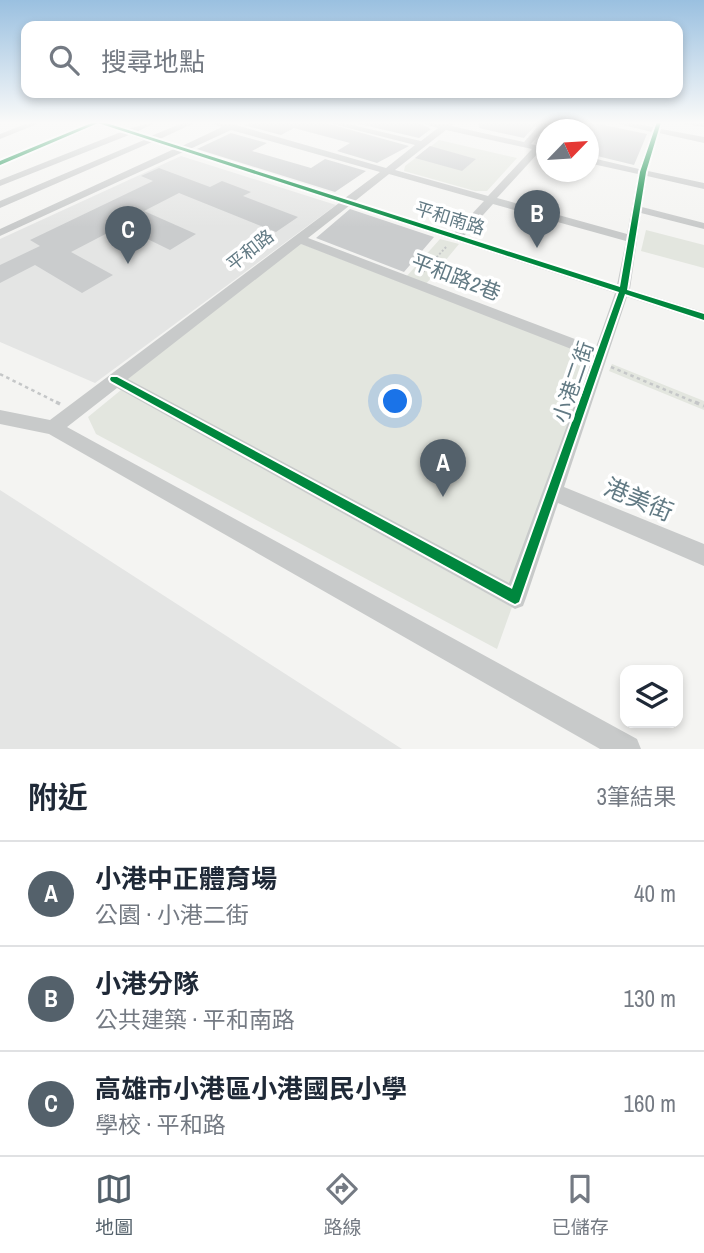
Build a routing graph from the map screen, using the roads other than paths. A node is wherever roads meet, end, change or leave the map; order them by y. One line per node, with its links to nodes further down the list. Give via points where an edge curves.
1 (16, 157): 11 (street)
2 (66, 157): 11 (street)
3 (109, 157): 14 (street)
4 (164, 157): 22 (street)
5 (206, 157): 18 (street, 平和南路)
6 (334, 157): 12 (street)
7 (405, 157): 12 (street, 平和路)
8 (534, 157): 17 (street)
9 (648, 157): 13 (street, 小港二街)
10 (599, 162): 13 (street)
11 (37, 169): 14 (street); 15 (street)
12 (386, 172): 17 (street); 18 (street, 平和路)
13 (643, 172): 16 (street); 20 (street, 小港二街)
14 (62, 178): 19 (street)
15 (0, 183)
16 (704, 186)
17 (491, 201): 23 (street); 25 (street)
18 (346, 202): 23 (street, 平和南路); 24 (street, 平和路)
19 (0, 205)
20 (637, 209): 21 (street); 25 (street, 小港二街)
21 (704, 226)
22 (0, 233)
23 (457, 236): 26 (street, 平和南路)
24 (297, 239): 28 (street, 平和路2巷); 29 (street, 平和路)
25 (631, 239): 26 (street, 小港二街)
26 (623, 290): 27 (street, 平和南路); 28 (street, 小港二街)
27 (704, 317)
28 (600, 359): 32 (street, 小港二街)
29 (114, 379): 31 (street, 平和路); 32 (street, 小港二街, via 514,598)
30 (0, 417): 31 (street)
31 (53, 428): 34 (street)
32 (553, 492): 33 (street, 港美街)
33 (704, 555)
34 (627, 749)

